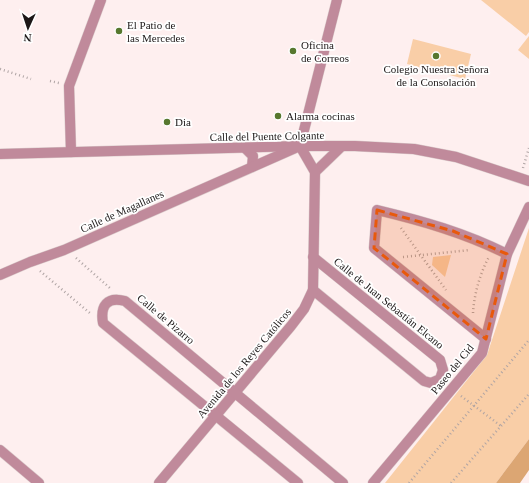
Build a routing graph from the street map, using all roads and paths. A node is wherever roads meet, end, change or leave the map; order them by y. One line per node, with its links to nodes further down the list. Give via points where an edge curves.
1 (101, 0): 9 (street, via 69,86)
2 (337, 0): 5 (street)
3 (0, 70): 4 (path)
4 (31, 79)
5 (300, 146): 6 (street, Calle del Puente Colgante); 7 (street, Calle del Puente Colgante); 11 (street, Calle de Magallanes); 12 (street)
6 (341, 146): 12 (street); 13 (street, Calle del Puente Colgante, via 414,149 456,156)
7 (246, 148): 9 (street, Calle del Puente Colgante); 11 (street, via 253,156)
8 (529, 148): 13 (path, via 523,169)
9 (71, 152): 10 (street, Calle del Puente Colgante)
10 (0, 154)
11 (252, 167): 17 (street, Calle de Magallanes)
12 (316, 172): 21 (street, Avenida de los Reyes Católicos)
13 (528, 176)
14 (529, 207): 19 (street, Paseo del Cid)
15 (391, 213): 16 (street, via 453,231); 20 (path); 22 (street, via 377,210 374,248)
16 (494, 248): 19 (street); 29 (path, via 484,266 474,302)
17 (66, 249): 23 (street, Calle de Magallanes); 27 (path)
18 (472, 250): 20 (path)
19 (507, 254): 30 (street, Paseo del Cid)
20 (421, 255): 22 (path); 26 (path)
21 (314, 257): 25 (street, Avenida de los Reyes Católicos); 25 (street, Calle de Juan Sebastián Elcano, via 440,360 443,370 440,379 431,383 424,381)
22 (387, 258): 29 (street)
23 (30, 262): 24 (street, Calle de Magallanes); 28 (path)
24 (0, 275)
25 (313, 290): 33 (street, Avenida de los Reyes Católicos, via 304,310)
26 (447, 292)
27 (125, 301): 28 (street, Calle de Pizarro, via 109,301 103,308); 33 (street, Calle de Pizarro)
28 (103, 323): 36 (street)
29 (473, 328): 30 (street)
30 (486, 339): 32 (street, Paseo del Cid, via 482,353)
31 (529, 340): 35 (path)
32 (452, 389): 35 (path); 43 (street, Paseo del Cid)
33 (235, 392): 36 (street, Avenida de los Reyes Católicos); 42 (street, Calle de Pizarro)
34 (529, 394): 37 (path)
35 (474, 406): 37 (path); 44 (path)
36 (216, 417): 40 (street, Avenida de los Reyes Católicos); 41 (street)
37 (501, 426): 45 (path)
38 (0, 450): 39 (street)
39 (39, 483)
40 (159, 483)
41 (298, 483)
42 (343, 483)
43 (374, 483)
44 (409, 483)
45 (451, 483)

